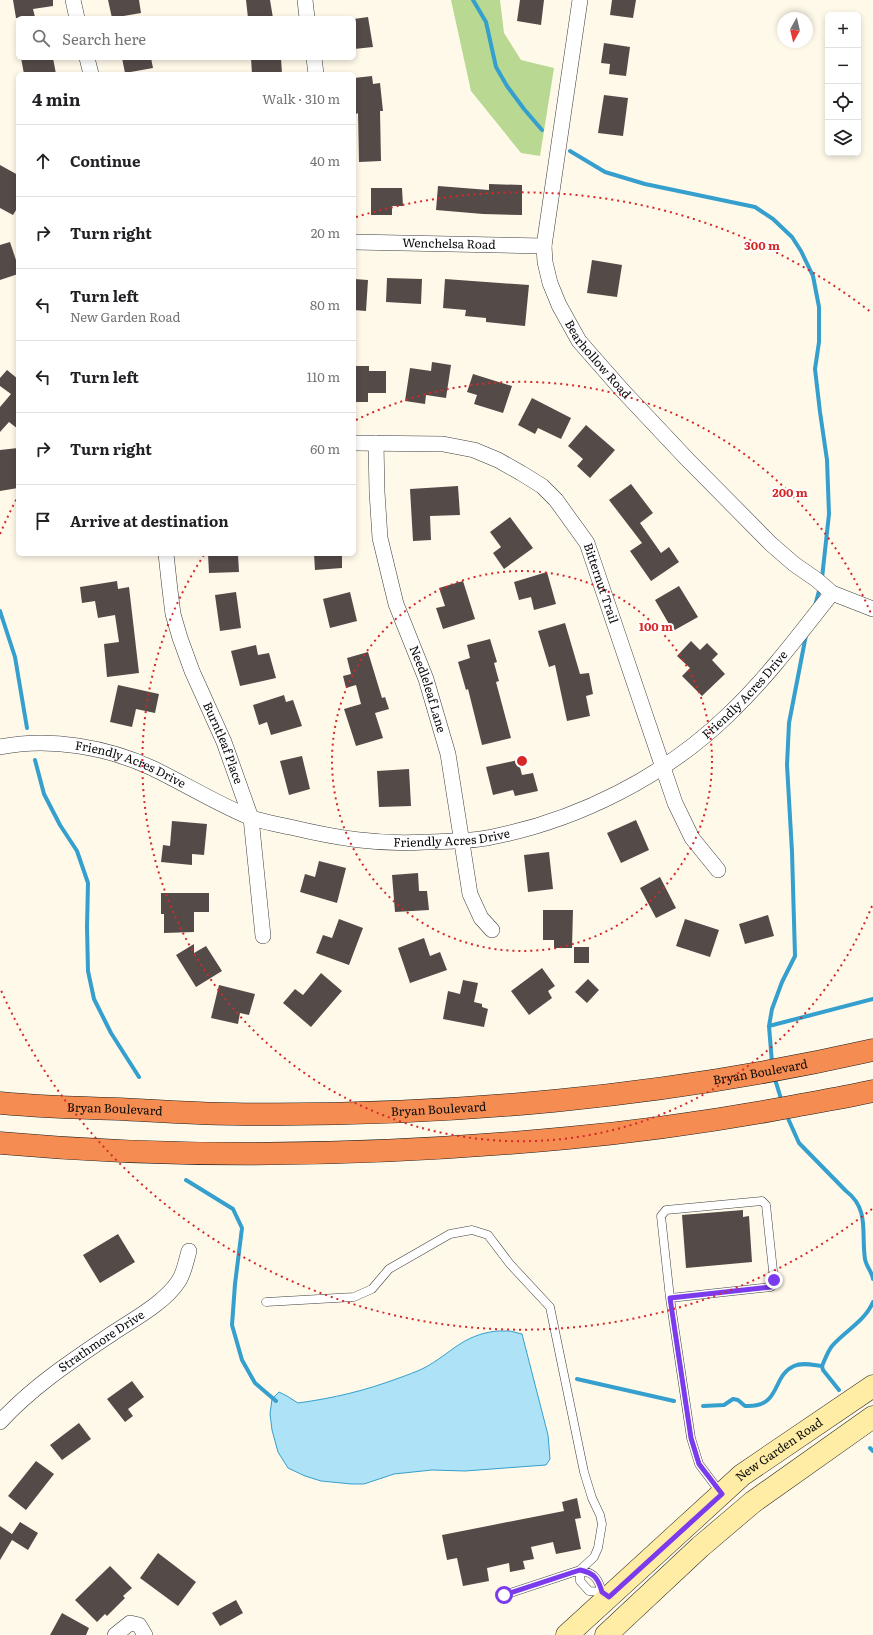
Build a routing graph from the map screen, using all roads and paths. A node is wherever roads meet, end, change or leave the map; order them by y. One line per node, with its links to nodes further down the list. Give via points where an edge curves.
1 (73, 0): 4 (street)
2 (304, 0): 5 (street)
3 (580, 0): 11 (street, Bearhollow Road)
4 (77, 16)
5 (307, 16)
6 (88, 60): 8 (street)
7 (314, 60): 9 (street)
8 (90, 72)
9 (316, 72)
10 (356, 242): 11 (street, Wenchelsa Road)
11 (544, 246): 15 (street, Bearhollow Road, via 550,283 579,341 687,459 771,544)
12 (356, 443): 13 (street, Bitternut Trail)
13 (376, 443): 18 (street, Bitternut Trail, via 442,444 474,450 521,472 542,486 556,500 587,543); 20 (street, Needleleaf Lane, via 380,538 396,604 426,679 448,754)
14 (166, 556): 19 (street, Burntleaf Place, via 173,614 180,638 192,672 224,742)
15 (832, 593): 16 (street, Bearhollow Road); 18 (street, Friendly Acres Drive, via 780,659 728,715)
16 (873, 609)
17 (0, 747): 19 (street, Friendly Acres Drive, via 63,744 115,754 149,767)
18 (662, 767): 20 (street, Friendly Acres Drive, via 614,795 577,811 490,838); 21 (street, Bitternut Trail, via 675,803 692,838)
19 (250, 818): 20 (street, Friendly Acres Drive, via 334,838 396,844); 23 (street, Burntleaf Place)
20 (461, 840): 22 (street, Needleleaf Lane, via 470,894 481,918)
21 (718, 870)
22 (492, 930)
23 (263, 936)
24 (873, 1050): 26 (highway, Bryan Boulevard, via 815,1063 680,1086 450,1108 233,1114)
25 (873, 1091): 27 (highway, via 651,1130 441,1149 255,1154 182,1153)
26 (0, 1103)
27 (0, 1143)
28 (188, 1251): 33 (street, Strathmore Drive, via 179,1281 170,1293 58,1370 25,1396)
29 (670, 1298): 29 (lane, via 661,1216 666,1210 762,1201 766,1205 774,1280 771,1287); 34 (lane, via 691,1438 699,1464)
30 (266, 1302): 37 (lane, via 354,1297 372,1289 389,1269 450,1234 472,1230 488,1235 510,1264 550,1307 584,1472 602,1524 594,1557)
31 (873, 1386): 34 (main road, New Garden Road, via 748,1471)
32 (873, 1417): 35 (main road, via 754,1502)
33 (0, 1422)
34 (722, 1494): 35 (main road, via 733,1506 724,1519 705,1534); 36 (main road, New Garden Road)
35 (700, 1547): 40 (main road)
36 (662, 1549): 38 (main road, New Garden Road); 40 (main road, via 652,1572 634,1591 634,1597)
37 (580, 1570): 38 (lane, via 589,1572 599,1582); 38 (lane, via 580,1580 589,1591); 39 (lane)
38 (605, 1594): 43 (main road, New Garden Road); 44 (main road, via 615,1600 618,1610)
39 (504, 1595)
40 (639, 1604): 45 (main road)
41 (115, 1635): 42 (street, via 130,1623 139,1625)
42 (145, 1635)
43 (567, 1635)
44 (596, 1635)
45 (606, 1635)

